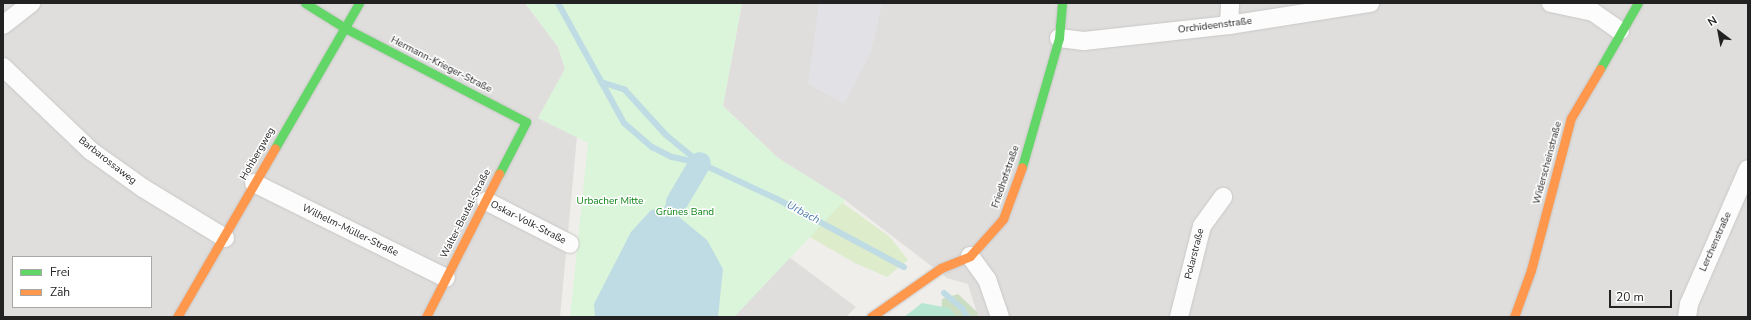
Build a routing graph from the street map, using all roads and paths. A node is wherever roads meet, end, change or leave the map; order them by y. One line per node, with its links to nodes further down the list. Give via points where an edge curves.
1 (31, 3): 10 (street)
2 (305, 3): 12 (street, Hermann-Krieger-Straße)
3 (359, 3): 12 (street, Hohbergweg)
4 (1062, 3): 14 (street, Friedhofstraße)
5 (1230, 3): 11 (street)
6 (1370, 3): 11 (street, Orchideenstraße)
7 (1551, 3): 9 (street)
8 (1638, 3): 13 (street, Widerscheinstraße)
9 (1594, 7): 13 (street)
10 (3, 25)
11 (1229, 25): 14 (street, Orchideenstraße, via 1084,41)
12 (345, 28): 16 (street, Hermann-Krieger-Straße); 18 (street, Hohbergweg)
13 (1620, 31): 30 (street, Widerscheinstraße, via 1571,118 1531,270)
14 (1060, 38): 23 (street, Friedhofstraße, via 1019,178 1003,219)
15 (3, 67): 21 (street, Barbarossaweg, via 91,151 143,188)
16 (526, 122): 20 (street, Walter-Beutel-Straße)
17 (1748, 168): 31 (street, Lerchenstraße, via 1689,304)
18 (254, 183): 21 (street, Hohbergweg); 24 (street, Wilhelm-Müller-Straße)
19 (1223, 197): 29 (street, Polarstraße, via 1202,226)
20 (486, 201): 22 (street, Oskar-Volk-Straße); 24 (street, Walter-Beutel-Straße)
21 (225, 238): 25 (street, Hohbergweg)
22 (570, 244)
23 (970, 256): 27 (street, Friedhofstraße, via 942,268); 28 (street, via 987,279)
24 (446, 278): 26 (street, Walter-Beutel-Straße)
25 (177, 317)
26 (426, 317)
27 (871, 317)
28 (1000, 317)
29 (1179, 317)
30 (1514, 317)
31 (1687, 317)

